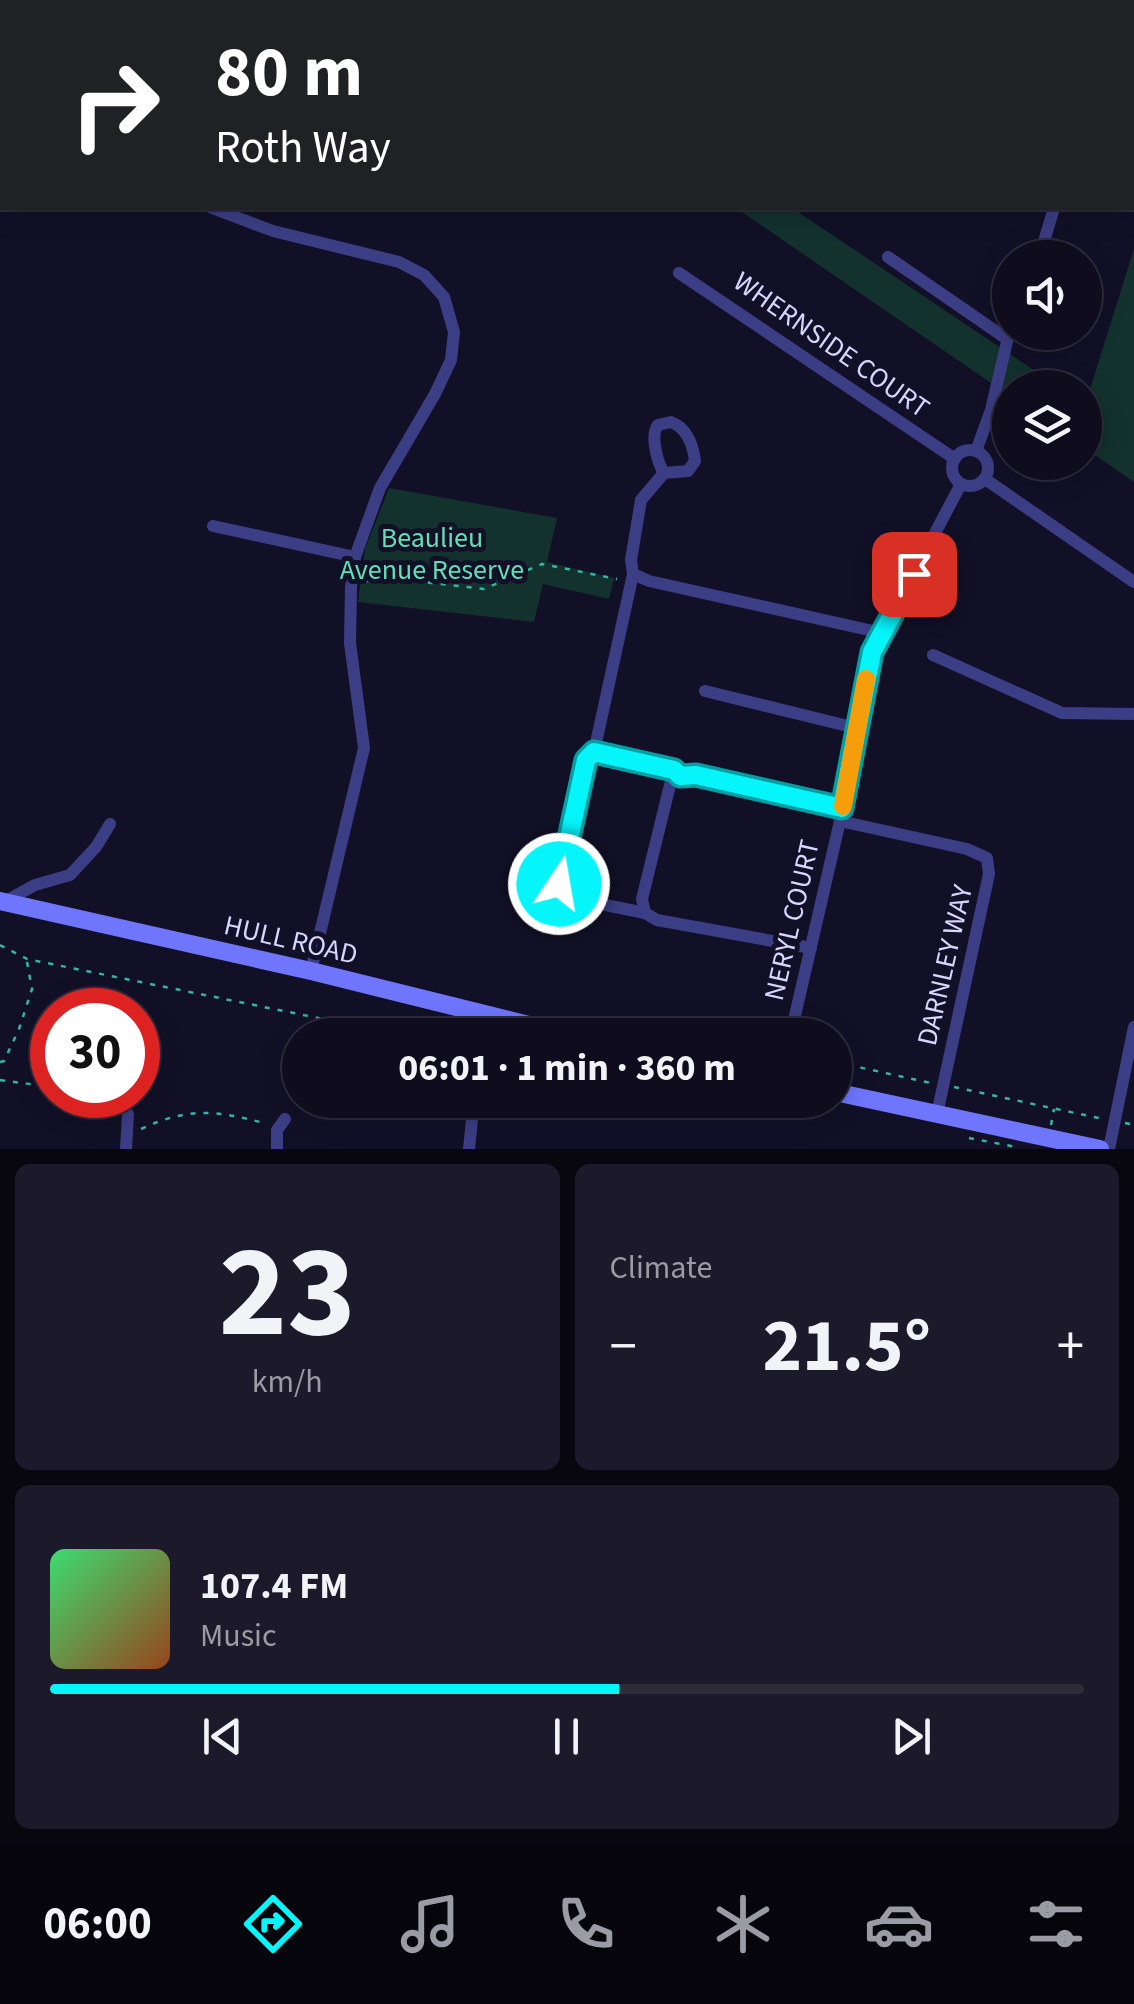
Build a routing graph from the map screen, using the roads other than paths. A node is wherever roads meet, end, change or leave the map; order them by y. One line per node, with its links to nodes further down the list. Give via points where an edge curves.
1 (217, 210): 14 (street, via 399,262 424,274 451,313 451,360 380,488)
2 (1053, 210): 3 (street)
3 (1045, 240)
4 (888, 257): 6 (street)
5 (679, 273): 9 (street, WHERNSIDE COURT)
6 (992, 324)
7 (1005, 350): 8 (street)
8 (976, 451): 9 (street); 11 (street, via 988,463)
9 (955, 459): 12 (street)
10 (664, 473): 15 (street, via 640,500)
11 (984, 479): 12 (street); 16 (street)
12 (961, 484): 17 (street, NERYL COURT)
13 (213, 526): 14 (street)
14 (355, 557): 29 (street, via 350,643 364,748)
15 (633, 574): 17 (street); 22 (street)
16 (1134, 582)
17 (882, 633): 21 (street, NERYL COURT)
18 (933, 655): 20 (street, via 1062,712)
19 (705, 691): 21 (street)
20 (1134, 714)
21 (856, 728): 24 (street, NERYL COURT)
22 (594, 752): 23 (street); 27 (street, via 586,760 558,888 573,900)
23 (680, 776): 24 (street); 27 (street, via 670,785 642,899)
24 (841, 814): 28 (street, NERYL COURT); 36 (street, DARNLEY WAY, via 986,858 990,874)
25 (110, 824): 26 (street, via 70,875)
26 (2, 901): 29 (main road, HULL ROAD)
27 (645, 913): 28 (street)
28 (810, 948): 33 (street, NERYL COURT)
29 (311, 971): 30 (main road, HULL ROAD)
30 (476, 1010): 31 (street); 32 (main road, HULL ROAD)
31 (474, 1018)
32 (506, 1018)
33 (794, 1018)
34 (1134, 1026): 44 (street)
35 (852, 1096): 36 (main road)
36 (938, 1114): 43 (main road)
37 (472, 1118): 42 (street)
38 (128, 1120): 40 (street)
39 (281, 1124): 41 (street)
40 (126, 1149)
41 (277, 1149)
42 (469, 1149)
43 (1100, 1149)
44 (1109, 1149)

